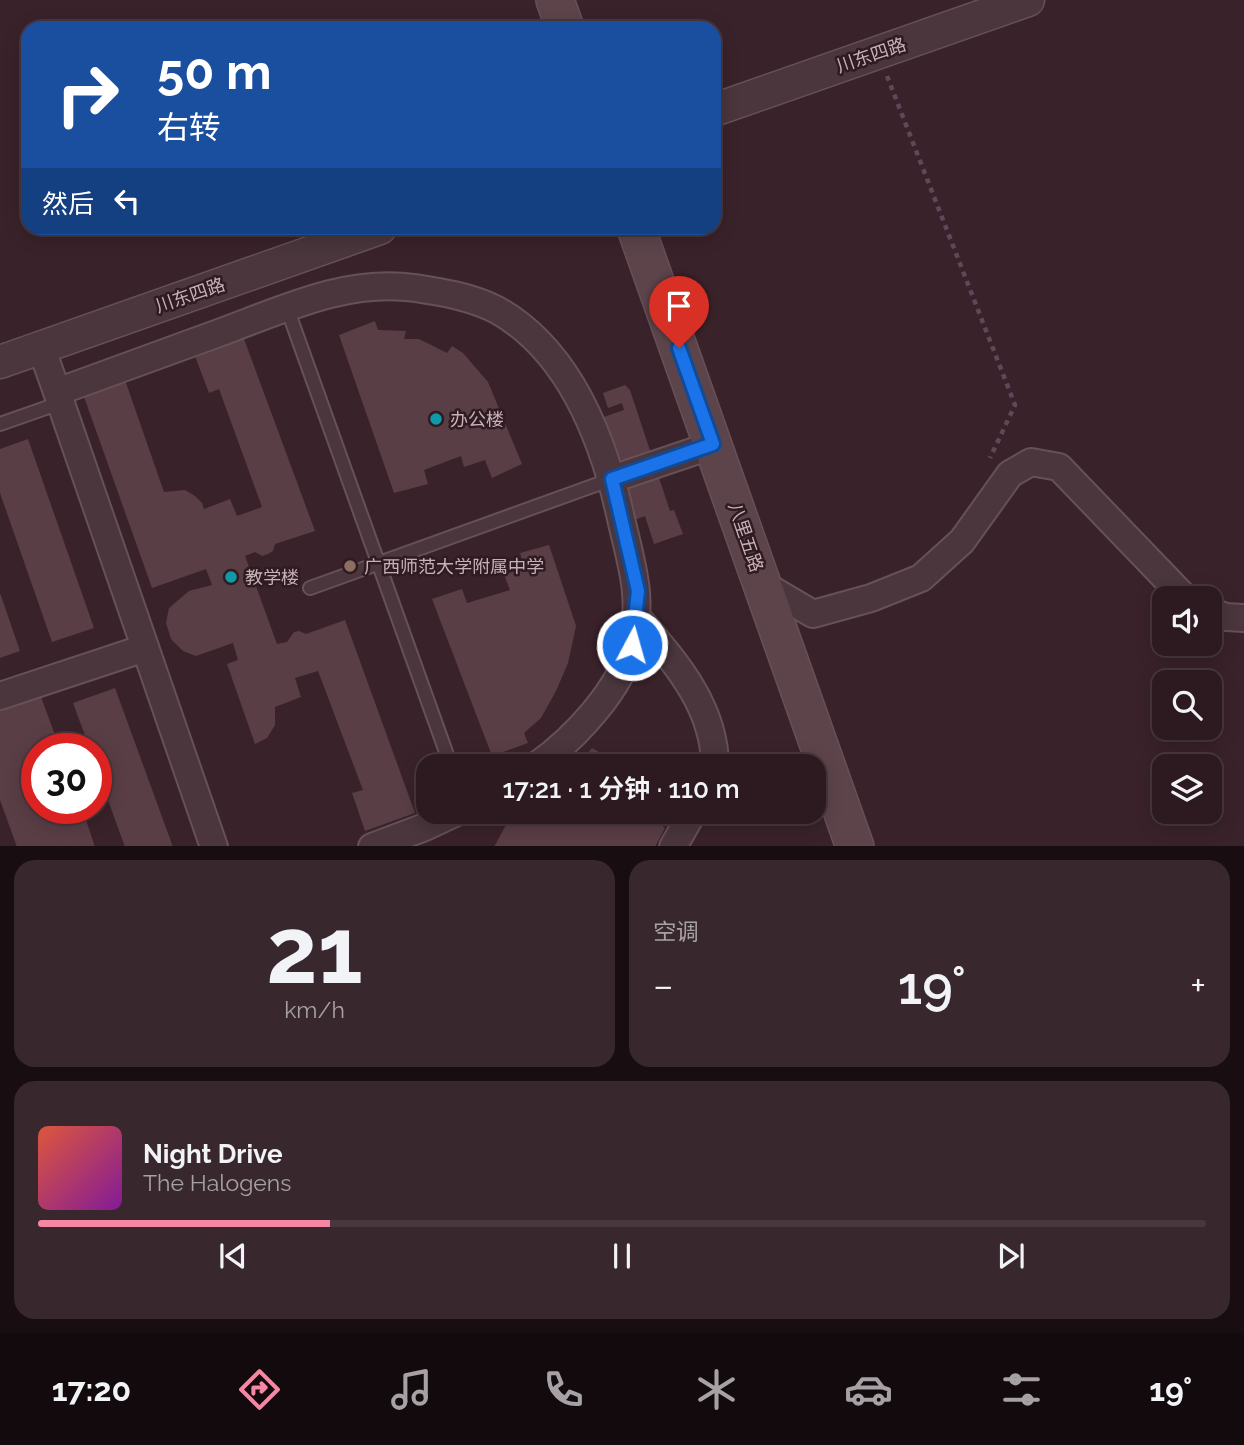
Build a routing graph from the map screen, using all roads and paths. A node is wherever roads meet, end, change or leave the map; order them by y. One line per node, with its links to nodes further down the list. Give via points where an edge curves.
1 (555, 0): 3 (main road)
2 (1028, 0): 4 (street, 川东四路)
3 (562, 21)
4 (878, 52): 5 (street, 川东四路); 14 (path, via 1015,405)
5 (721, 108)
6 (360, 235): 9 (street, 川东四路)
7 (638, 235): 13 (main road, 八里五路)
8 (287, 308): 11 (street); 15 (street, via 337,291 388,286 459,297 495,310 535,339 552,358 577,396); 16 (lane)
9 (41, 347): 10 (street, 川东四路); 11 (street)
10 (0, 362)
11 (58, 398): 12 (lane); 23 (street)
12 (0, 424)
13 (713, 444): 15 (street); 17 (main road, 八里五路)
14 (987, 464)
15 (612, 479): 16 (lane); 20 (street, via 638,591)
16 (379, 564): 19 (lane); 25 (lane)
17 (762, 584): 18 (street, via 813,614 921,578 962,541 1010,474 1031,462 1059,467); 33 (main road, 八里五路)
18 (1173, 586)
19 (310, 588)
20 (636, 615): 26 (street, via 632,645 620,672 586,724); 27 (street, via 687,677 703,711)
21 (1222, 616): 22 (street)
22 (1244, 618)
23 (145, 648): 24 (street); 30 (street)
24 (0, 696)
25 (447, 754)
26 (552, 754)
27 (714, 754)
28 (431, 824): 31 (street)
29 (686, 824): 32 (street)
30 (214, 846)
31 (372, 846)
32 (673, 846)
33 (855, 846)

